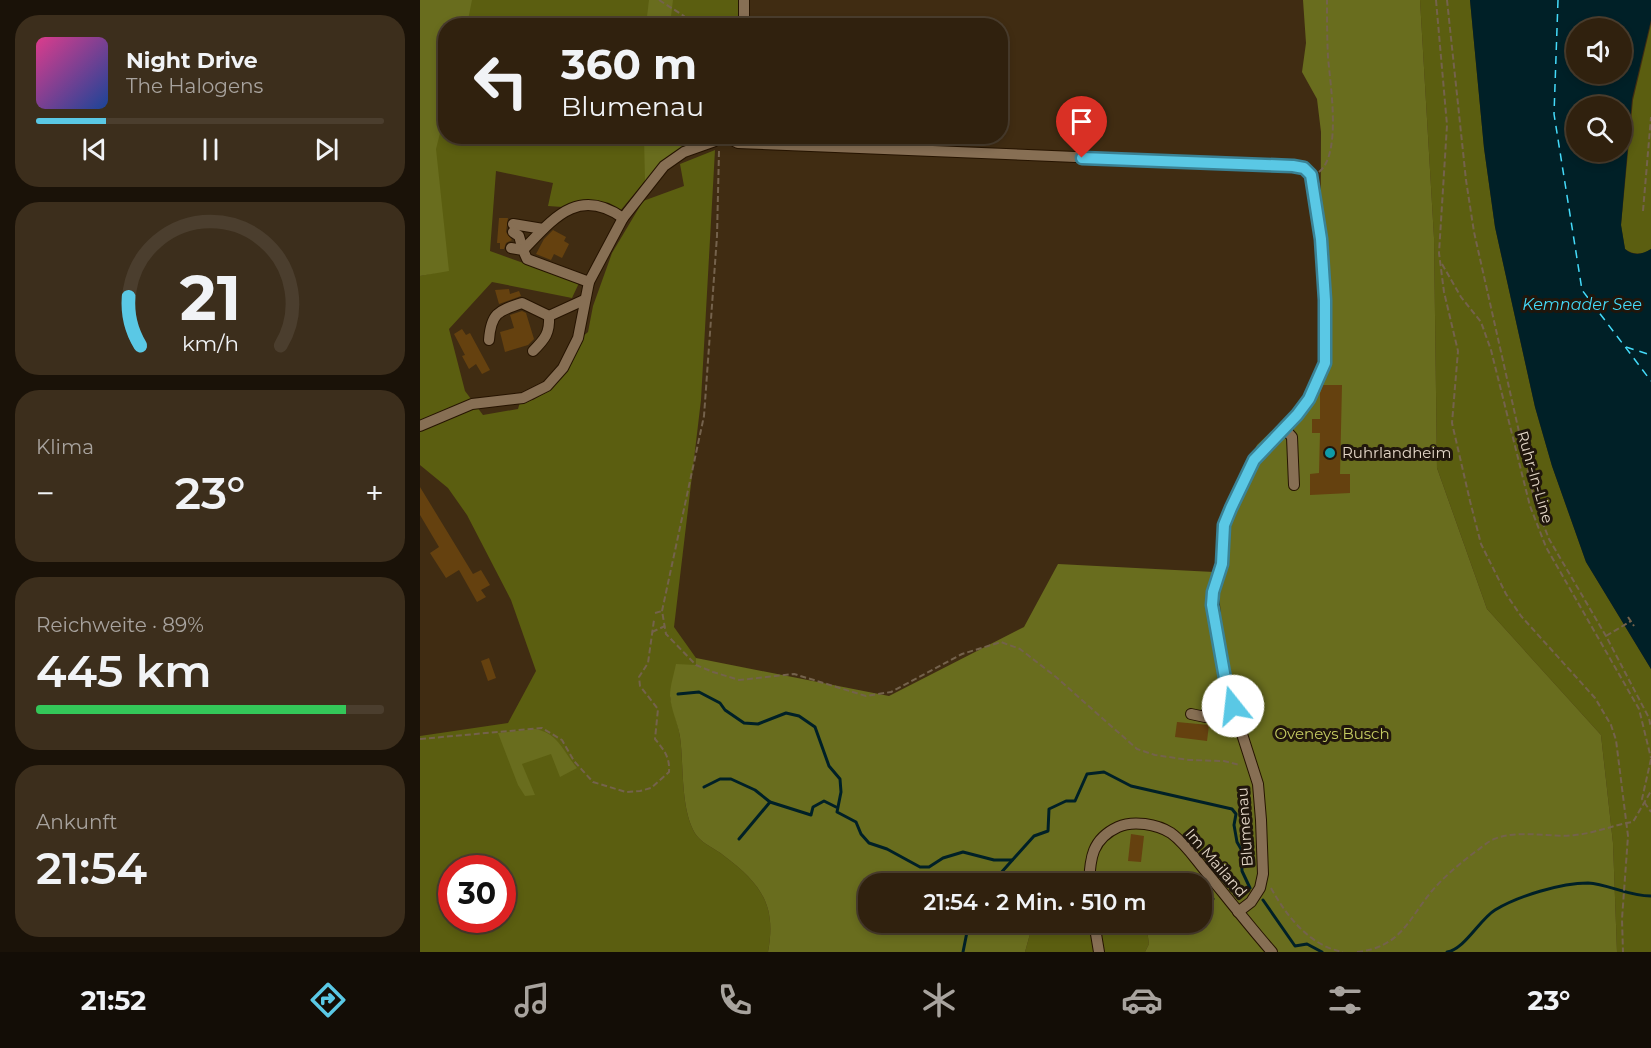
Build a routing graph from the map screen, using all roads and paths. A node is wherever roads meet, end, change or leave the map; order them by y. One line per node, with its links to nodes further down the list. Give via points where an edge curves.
1 (660, 0): 6 (path)
2 (744, 0): 7 (street)
3 (1327, 0): 12 (path, via 1331,143 1324,168)
4 (1436, 0): 17 (path, via 1447,125)
5 (1447, 0): 34 (path, via 1474,232 1535,503 1554,548)
6 (685, 18)
7 (744, 18)
8 (1651, 117): 13 (path)
9 (705, 144): 14 (street, via 664,166)
10 (720, 144): 26 (path, via 704,416)
11 (762, 144): 12 (street, via 1293,166 1304,168)
12 (1311, 175): 24 (street, Blumenau, via 1321,239 1325,363 1309,399)
13 (1643, 211)
14 (623, 218): 15 (street, via 600,206 571,207); 18 (street)
15 (543, 229): 16 (street); 16 (street, via 513,228 519,236)
16 (517, 249): 18 (street, via 527,259)
17 (1441, 262): 39 (path, Ruhr-In-Line, via 1481,322 1530,506 1546,547 1639,709); 45 (path, via 1458,351 1452,423 1481,544 1513,606 1595,698 1611,725 1619,752)
18 (589, 282): 19 (street)
19 (584, 300): 20 (street); 23 (street, via 578,338 563,368 547,386 523,398 472,404)
20 (549, 316): 21 (street, via 522,303 502,310 490,325); 22 (street, via 546,338)
21 (489, 340)
22 (533, 351)
23 (420, 426)
24 (1284, 428): 25 (street, via 1292,437); 35 (street, Blumenau, via 1254,460 1224,525 1222,564 1212,605)
25 (1294, 485)
26 (662, 611): 27 (path); 31 (path)
27 (655, 613)
28 (1628, 616): 30 (path)
29 (654, 620): 33 (path)
30 (1631, 621): 32 (path); 34 (path)
31 (665, 626): 33 (path); 40 (path, via 666,634 696,665 712,672 739,680 794,674 866,696 891,692 962,654 1001,642 1020,649 1056,677 1137,749 1189,760 1224,760)
32 (1634, 626)
33 (652, 632): 38 (path, via 640,686 658,709 655,739 670,762 669,772 651,788 626,792 593,782 561,740 542,728)
34 (1605, 636): 37 (path)
35 (1226, 684): 36 (street, via 1214,693 1205,717); 40 (street, Blumenau)
36 (1191, 714)
37 (1651, 728)
38 (420, 739)
39 (1651, 759): 43 (path, Ruhr-In-Line)
40 (1252, 768): 48 (street, Blumenau, via 1258,784)
41 (1651, 790): 42 (path)
42 (1650, 798): 43 (path)
43 (1644, 804): 44 (path); 45 (path, via 1633,822)
44 (1651, 812)
45 (1626, 823): 55 (path, via 1575,835 1522,834 1493,839 1457,866 1402,933 1372,950); 56 (path)
46 (1089, 873): 47 (street, Im Mailand, via 1090,857 1099,841 1117,827 1138,823 1170,833)
47 (1207, 873)
48 (1263, 874): 50 (street, Blumenau, via 1251,902); 54 (path, via 1301,929 1328,949)
49 (1212, 879): 50 (street, Im Mailand)
50 (1238, 912): 53 (street, Im Mailand)
51 (1096, 933): 52 (street)
52 (1099, 952)
53 (1272, 952)
54 (1343, 952)
55 (1357, 952)
56 (1623, 952)

